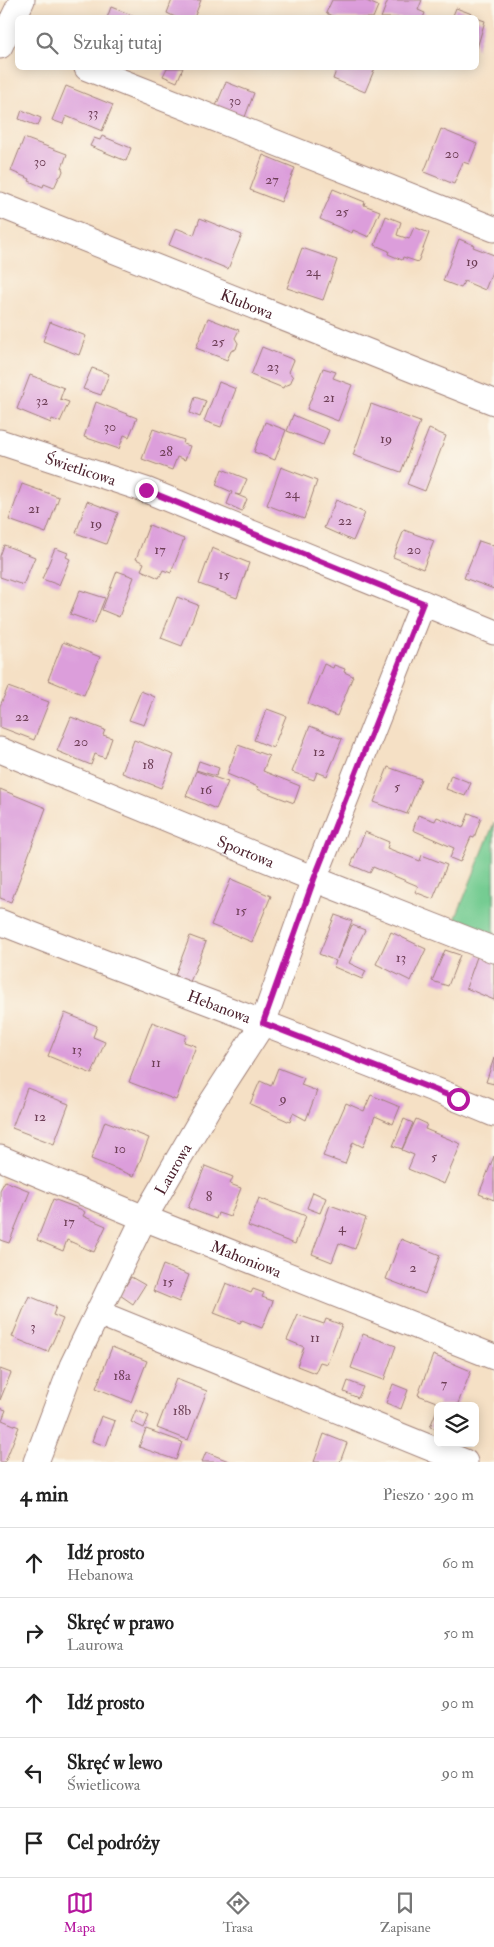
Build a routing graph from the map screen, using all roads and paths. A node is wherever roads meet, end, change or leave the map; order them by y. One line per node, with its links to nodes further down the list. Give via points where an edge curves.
1 (22, 0): 2 (street)
2 (17, 15)
3 (15, 20): 4 (street)
4 (8, 40)
5 (92, 70): 7 (street)
6 (0, 206): 8 (street, Klubowa)
7 (494, 229)
8 (494, 402)
9 (0, 442): 10 (street, Świetlicowa, via 146,490)
10 (423, 603): 11 (street, Świetlicowa); 13 (street, Laurowa)
11 (494, 632)
12 (0, 750): 13 (street, Sportowa)
13 (314, 879): 15 (street, Sportowa); 16 (street, Laurowa)
14 (0, 922): 16 (street, Hebanowa)
15 (494, 950)
16 (263, 1023): 17 (street, Hebanowa); 19 (street, Laurowa, via 208,1108)
17 (494, 1114)
18 (0, 1158): 19 (street, Mahoniowa)
19 (144, 1218): 20 (street, Laurowa); 21 (street, Mahoniowa)
20 (98, 1313): 22 (street, Laurowa, via 72,1366); 23 (street)
21 (494, 1357)
22 (36, 1462)
23 (465, 1462)

